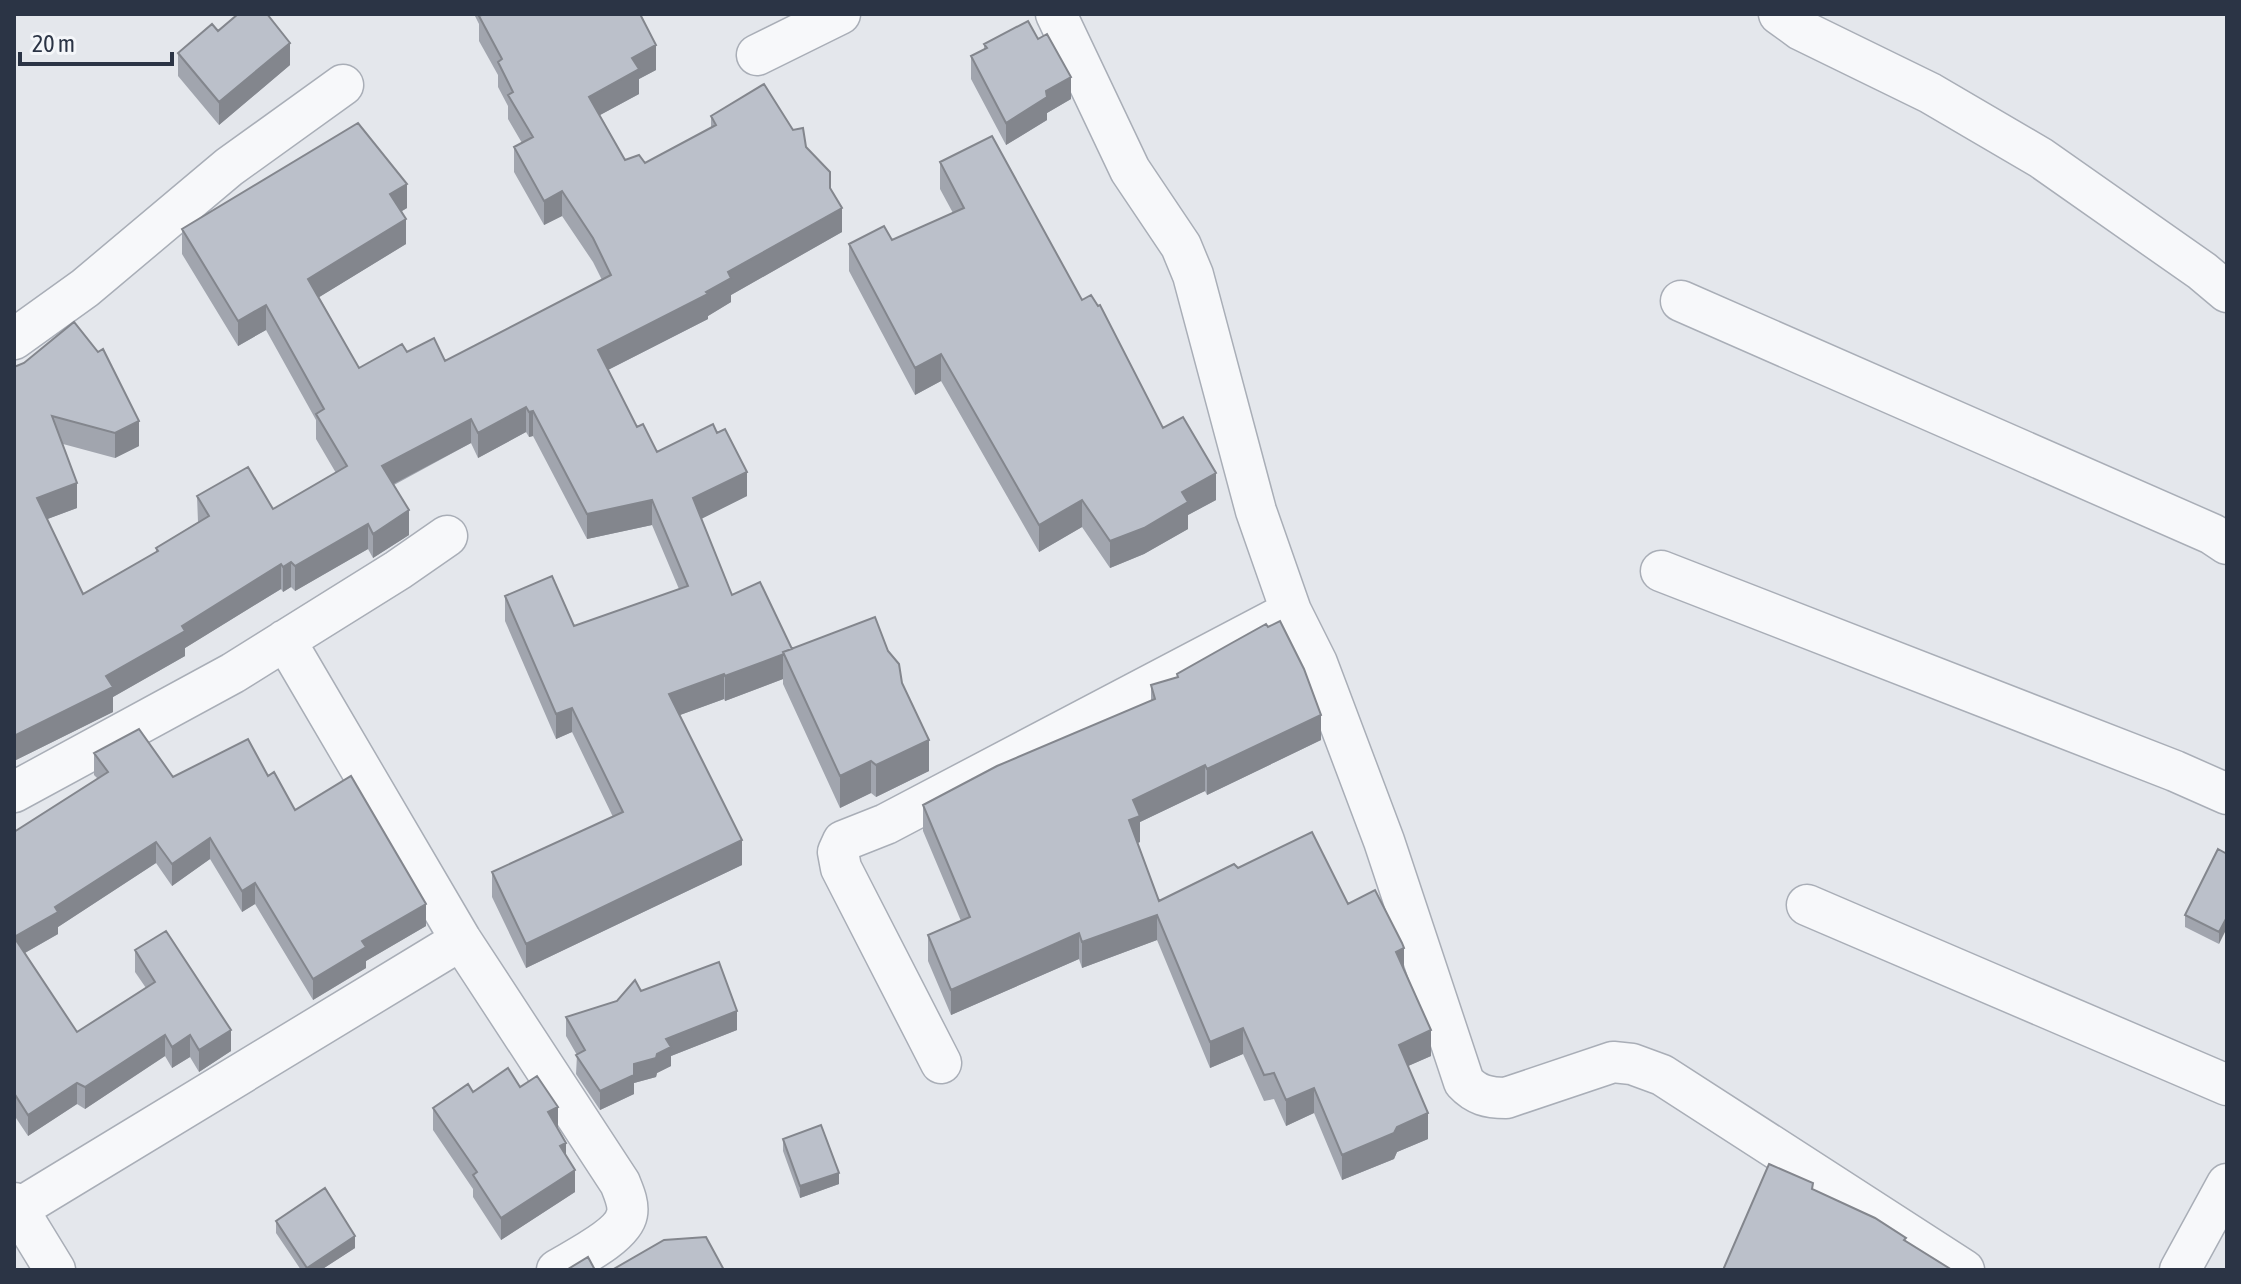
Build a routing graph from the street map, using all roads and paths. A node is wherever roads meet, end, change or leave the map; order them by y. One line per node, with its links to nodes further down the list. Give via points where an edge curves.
1 (840, 14): 4 (street)
2 (1056, 14): 12 (street, via 1130,170 1181,246 1193,275 1256,511)
3 (1779, 14): 6 (street, via 2041,158)
4 (757, 55)
5 (343, 85): 8 (street, via 229,167 85,288)
6 (2227, 292)
7 (1681, 301): 10 (street)
8 (14, 339)
9 (447, 536): 13 (street)
10 (2227, 544)
11 (1661, 571): 15 (street)
12 (1291, 611): 18 (street, via 886,824 843,841 838,852 841,868); 22 (street, via 1317,663 1384,841 1469,1087 1483,1096 1506,1098 1613,1062 1662,1075)
13 (285, 640): 14 (street); 17 (street)
14 (14, 792)
15 (2227, 794)
16 (1807, 905): 19 (street)
17 (461, 940): 21 (street); 24 (street, via 620,1183 627,1204 620,1228)
18 (941, 1063)
19 (2227, 1085)
20 (2227, 1184): 25 (street)
21 (16, 1206): 23 (street)
22 (1948, 1266)
23 (55, 1270)
24 (557, 1270)
25 (2180, 1270)

